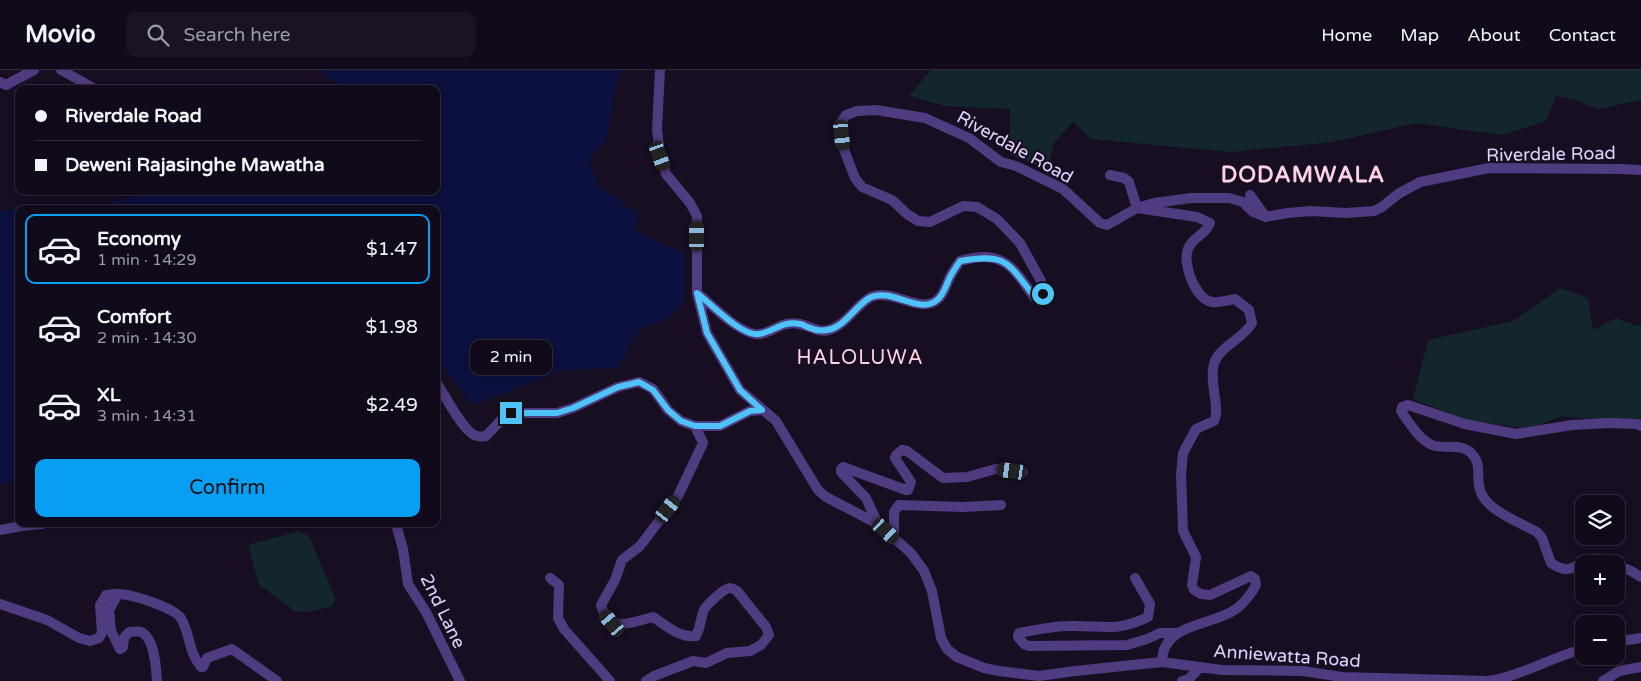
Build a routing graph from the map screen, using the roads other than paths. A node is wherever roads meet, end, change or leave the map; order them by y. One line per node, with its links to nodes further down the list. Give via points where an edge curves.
1 (34, 70): 4 (street, via 6,85)
2 (61, 70): 5 (street)
3 (660, 70): 11 (street, via 660,156 666,174 697,216)
4 (0, 82)
5 (88, 85)
6 (1641, 170): 10 (street, Riverdale Road, via 1489,168 1420,182 1374,210 1346,213 1310,211)
7 (1110, 174): 9 (street, via 1129,182)
8 (1250, 195): 10 (street)
9 (1137, 208): 10 (street, Riverdale Road, via 1191,198 1229,198 1243,202 1253,212); 11 (street, Riverdale Road, via 1107,225 1100,224 1063,189 1001,162 945,126 925,118 876,110 857,111 846,115 840,124 843,147 862,188 892,200 918,221 930,222 963,206 977,207 997,218 1020,243 1041,281 1043,294 1034,296 1004,261 983,257 960,261 947,287 937,300 929,304 916,304 884,294 870,298 839,326 829,330 818,331 790,323 760,334 737,327); 30 (street, via 1198,217 1210,224 1187,252 1186,265 1191,280 1206,300 1235,299 1249,310 1252,323 1219,353 1213,368 1216,415 1214,421 1196,429 1190,437 1183,453 1182,483 1183,531 1196,557 1194,590 1210,595 1251,576 1256,585 1236,610)
10 (1265, 217)
11 (697, 293): 13 (street, via 707,333 740,390)
12 (440, 390): 14 (street, via 476,437 486,436 511,413 557,413 618,387 639,382 653,390 681,421)
13 (762, 410): 14 (street, via 750,411 720,426); 18 (street, via 776,421 818,490)
14 (695, 426): 41 (street, via 703,443 678,496 640,546 622,560 601,605 603,613 612,623 621,625 653,617 681,635 696,636 706,606 731,588 738,591 766,627 769,636 750,650 727,653 706,663 693,661)
15 (1641, 426): 23 (street, via 1609,423 1572,425 1516,434 1465,424 1408,405 1402,407 1408,422 1433,445 1462,448 1472,453 1478,463 1480,489 1485,501 1497,511 1538,532 1551,563 1566,569)
16 (1023, 472): 18 (street, via 996,470 967,477 944,478 902,450 895,458 911,482 906,490 844,467 841,472 866,498)
17 (1001, 504): 22 (street, via 962,507 899,505 894,512)
18 (878, 524): 22 (street, Anniewatta Road)
19 (16, 527): 21 (street)
20 (397, 527): 39 (street, 2nd Lane, via 408,584 426,612)
21 (0, 530)
22 (894, 538): 34 (street, Anniewatta Road, via 911,553 924,572 932,591 941,638 957,657 984,668 1039,676)
23 (1575, 568)
24 (1625, 568): 25 (street)
25 (1641, 577)
26 (550, 578): 40 (street, via 559,585 558,618 564,629)
27 (1135, 578): 30 (street, via 1150,604 1148,617 1118,628 1068,626 1019,633 1018,637 1029,646 1127,645 1160,633)
28 (118, 594): 29 (street, via 106,595 100,605 102,633 90,641 47,620); 37 (street, via 109,610 111,631 120,650 129,632 140,631 148,637 156,660); 38 (street, via 175,611 182,618 194,659 201,667 207,658 232,649)
29 (1, 605)
30 (1178, 633): 34 (street, via 1165,648)
31 (1641, 638): 32 (street)
32 (1625, 641)
33 (1575, 652): 35 (street, Anniewatta Road, via 1502,679 1488,681 1342,677 1304,671 1222,670)
34 (1162, 662): 35 (street, Anniewatta Road)
35 (1200, 666): 42 (street, via 1189,679)
36 (1641, 667): 43 (street, via 1619,671)
37 (157, 681)
38 (277, 681)
39 (460, 681)
40 (610, 681)
41 (646, 681)
42 (1182, 681)
43 (1603, 681)

